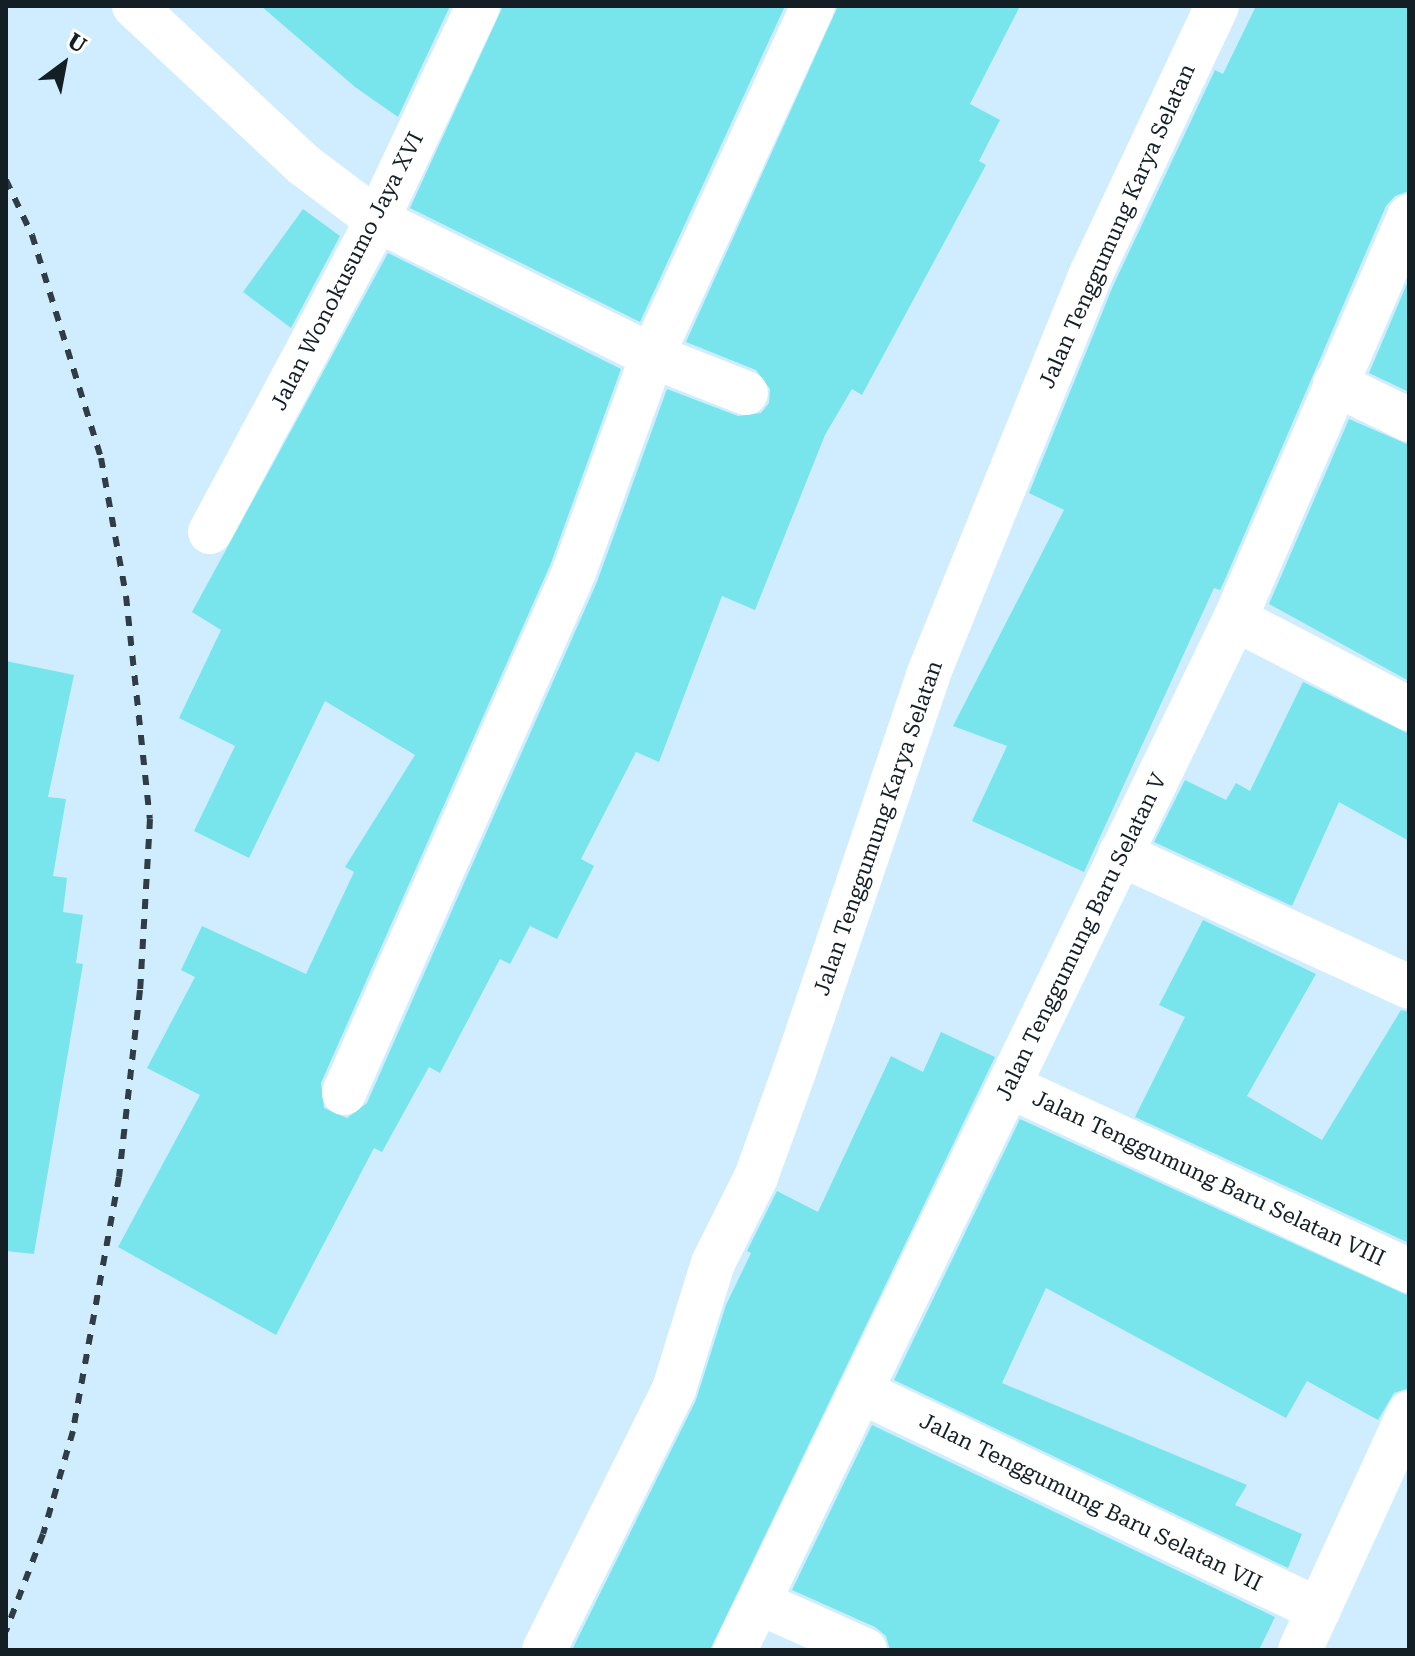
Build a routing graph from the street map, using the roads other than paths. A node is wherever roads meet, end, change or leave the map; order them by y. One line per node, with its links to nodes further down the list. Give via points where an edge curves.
1 (134, 6): 6 (street, via 304,165)
2 (478, 6): 6 (street, Jalan Wonokusumo Jaya XVI)
3 (813, 6): 7 (street)
4 (1217, 6): 23 (street, Jalan Tenggumung Karya Selatan, via 1090,276 928,675 799,1058 756,1177 713,1263 674,1389)
5 (1409, 216): 8 (street, Jalan Tenggumung Baru Selatan V)
6 (377, 220): 7 (street); 11 (street, Jalan Wonokusumo Jaya XVI)
7 (652, 356): 9 (street); 17 (street, via 574,572)
8 (1335, 384): 10 (street); 12 (street, Jalan Tenggumung Baru Selatan V)
9 (746, 393)
10 (1409, 420)
11 (210, 532)
12 (1235, 619): 13 (street); 14 (street, Jalan Tenggumung Baru Selatan V)
13 (1409, 709)
14 (1120, 854): 15 (street); 16 (street, Jalan Tenggumung Baru Selatan V)
15 (1409, 987)
16 (1009, 1086): 18 (street, Jalan Tenggumung Baru Selatan VIII); 19 (street, Jalan Tenggumung Baru Selatan V)
17 (344, 1093)
18 (1409, 1271)
19 (864, 1393): 21 (street, Jalan Tenggumung Baru Selatan V); 22 (street, Jalan Tenggumung Baru Selatan VII)
20 (1409, 1413): 22 (street)
21 (760, 1603): 24 (street, Jalan Tenggumung Baru Selatan V); 25 (street)
22 (1319, 1610): 26 (street)
23 (544, 1650)
24 (735, 1650)
25 (865, 1650)
26 (1300, 1650)

